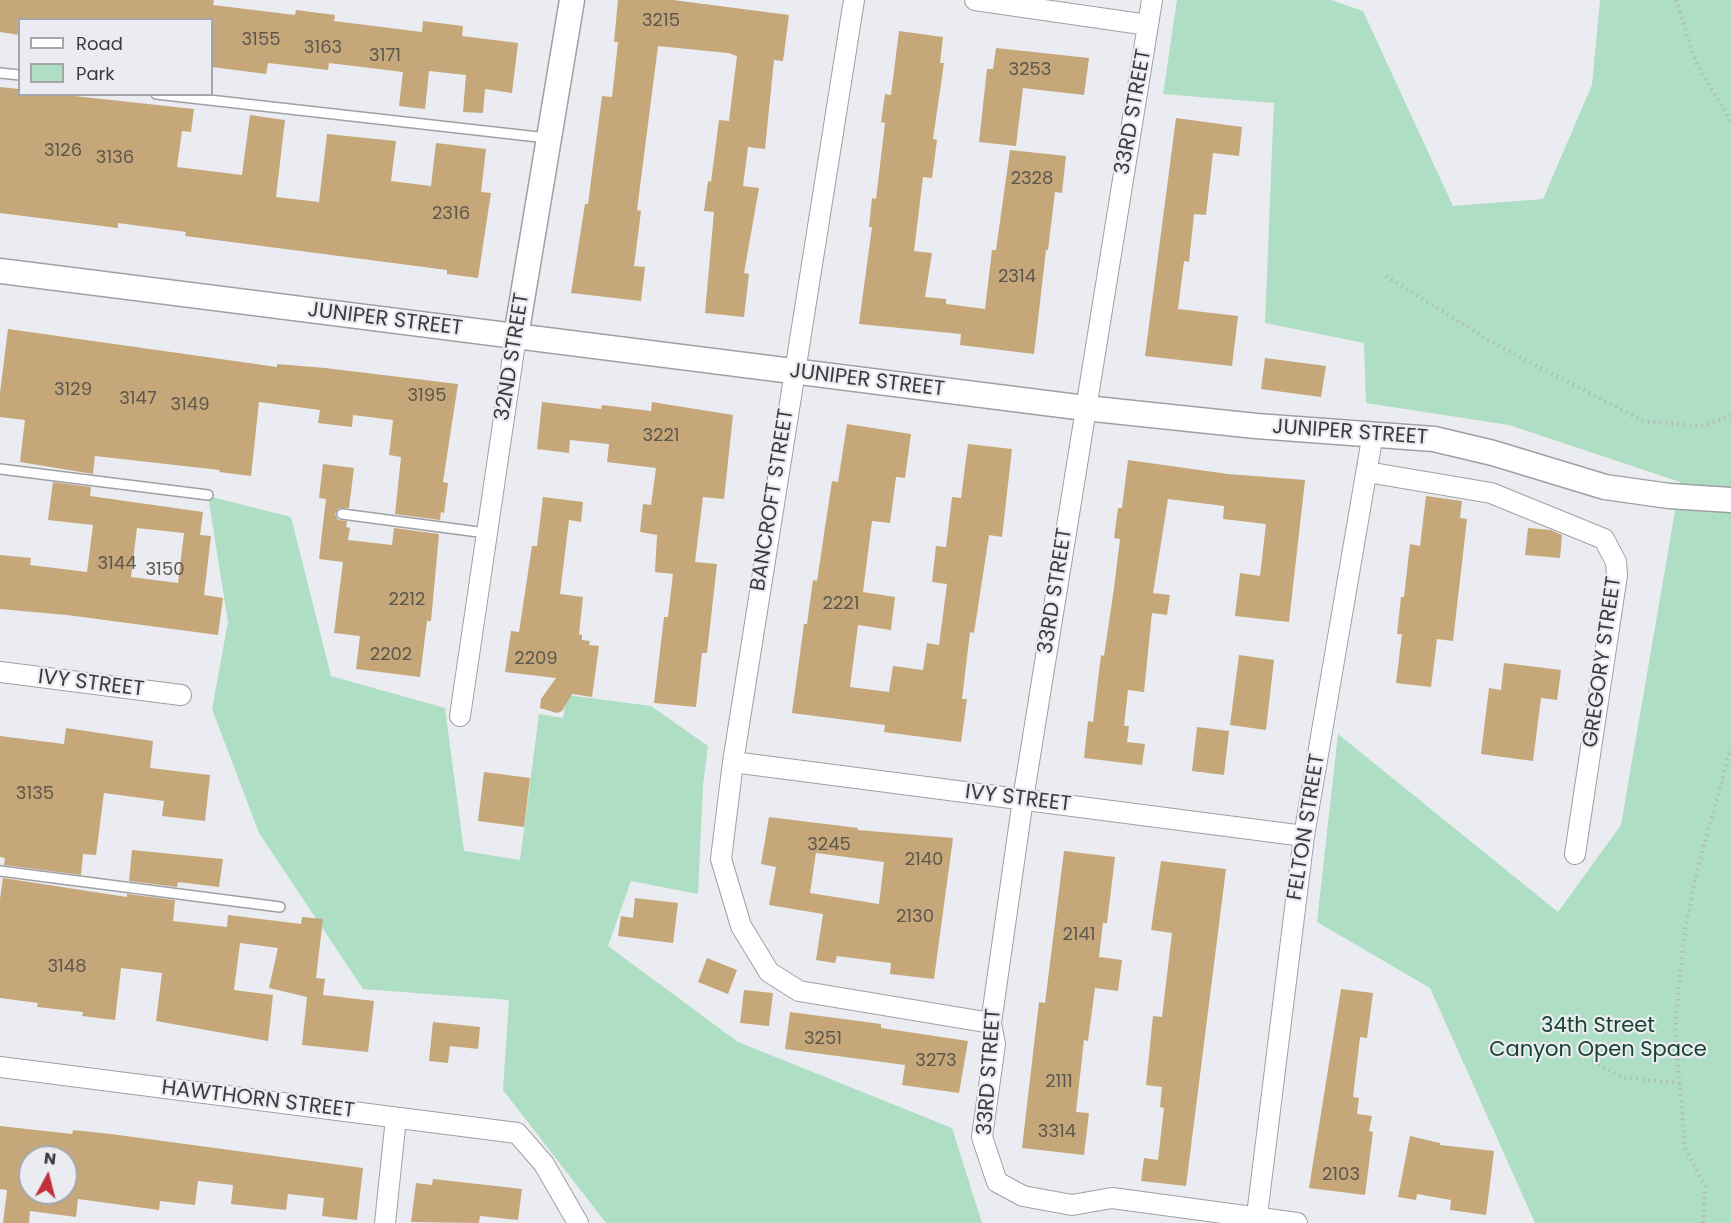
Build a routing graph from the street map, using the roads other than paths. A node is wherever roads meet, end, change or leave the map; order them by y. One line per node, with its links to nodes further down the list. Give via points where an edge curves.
1 (572, 0): 9 (street, 32ND STREET)
2 (854, 0): 12 (street, BANCROFT STREET)
3 (975, 0): 5 (street)
4 (1152, 0): 5 (street, 33RD STREET)
5 (1148, 25): 13 (street, 33RD STREET)
6 (0, 73): 7 (lane)
7 (18, 75)
8 (174, 96): 9 (lane)
9 (549, 138): 11 (street, 32ND STREET)
10 (0, 271): 11 (street, JUNIPER STREET)
11 (516, 336): 12 (street, JUNIPER STREET); 20 (street, 32ND STREET)
12 (793, 372): 13 (street, JUNIPER STREET); 24 (street, BANCROFT STREET)
13 (1085, 408): 14 (street, JUNIPER STREET, via 1256,426); 25 (street, 33RD STREET)
14 (1373, 433): 16 (street, FELTON STREET); 18 (street, JUNIPER STREET, via 1434,439 1605,487)
15 (0, 469): 17 (lane)
16 (1367, 472): 26 (street, FELTON STREET); 27 (street, GREGORY STREET, via 1491,493 1604,539 1616,562 1617,575)
17 (208, 495)
18 (1731, 500)
19 (342, 514): 20 (lane)
20 (486, 533): 23 (street, 32ND STREET)
21 (0, 672): 22 (street, IVY STREET)
22 (181, 695)
23 (460, 716)
24 (733, 762): 25 (street, IVY STREET); 30 (street, BANCROFT STREET, via 721,859 741,926 769,972 799,991)
25 (1023, 799): 26 (street, IVY STREET); 30 (street, 33RD STREET)
26 (1304, 836): 33 (street, FELTON STREET)
27 (1575, 854)
28 (0, 871): 29 (lane)
29 (280, 908)
30 (991, 1023): 33 (street, 33RD STREET, via 995,1044 982,1137 997,1182 1023,1196 1072,1205 1112,1198)
31 (0, 1067): 32 (street, HAWTHORN STREET)
32 (396, 1118): 34 (street); 35 (street, HAWTHORN STREET, via 517,1133 544,1164)
33 (1256, 1220): 36 (street)
34 (385, 1223)
35 (578, 1223)
36 (1296, 1223)

